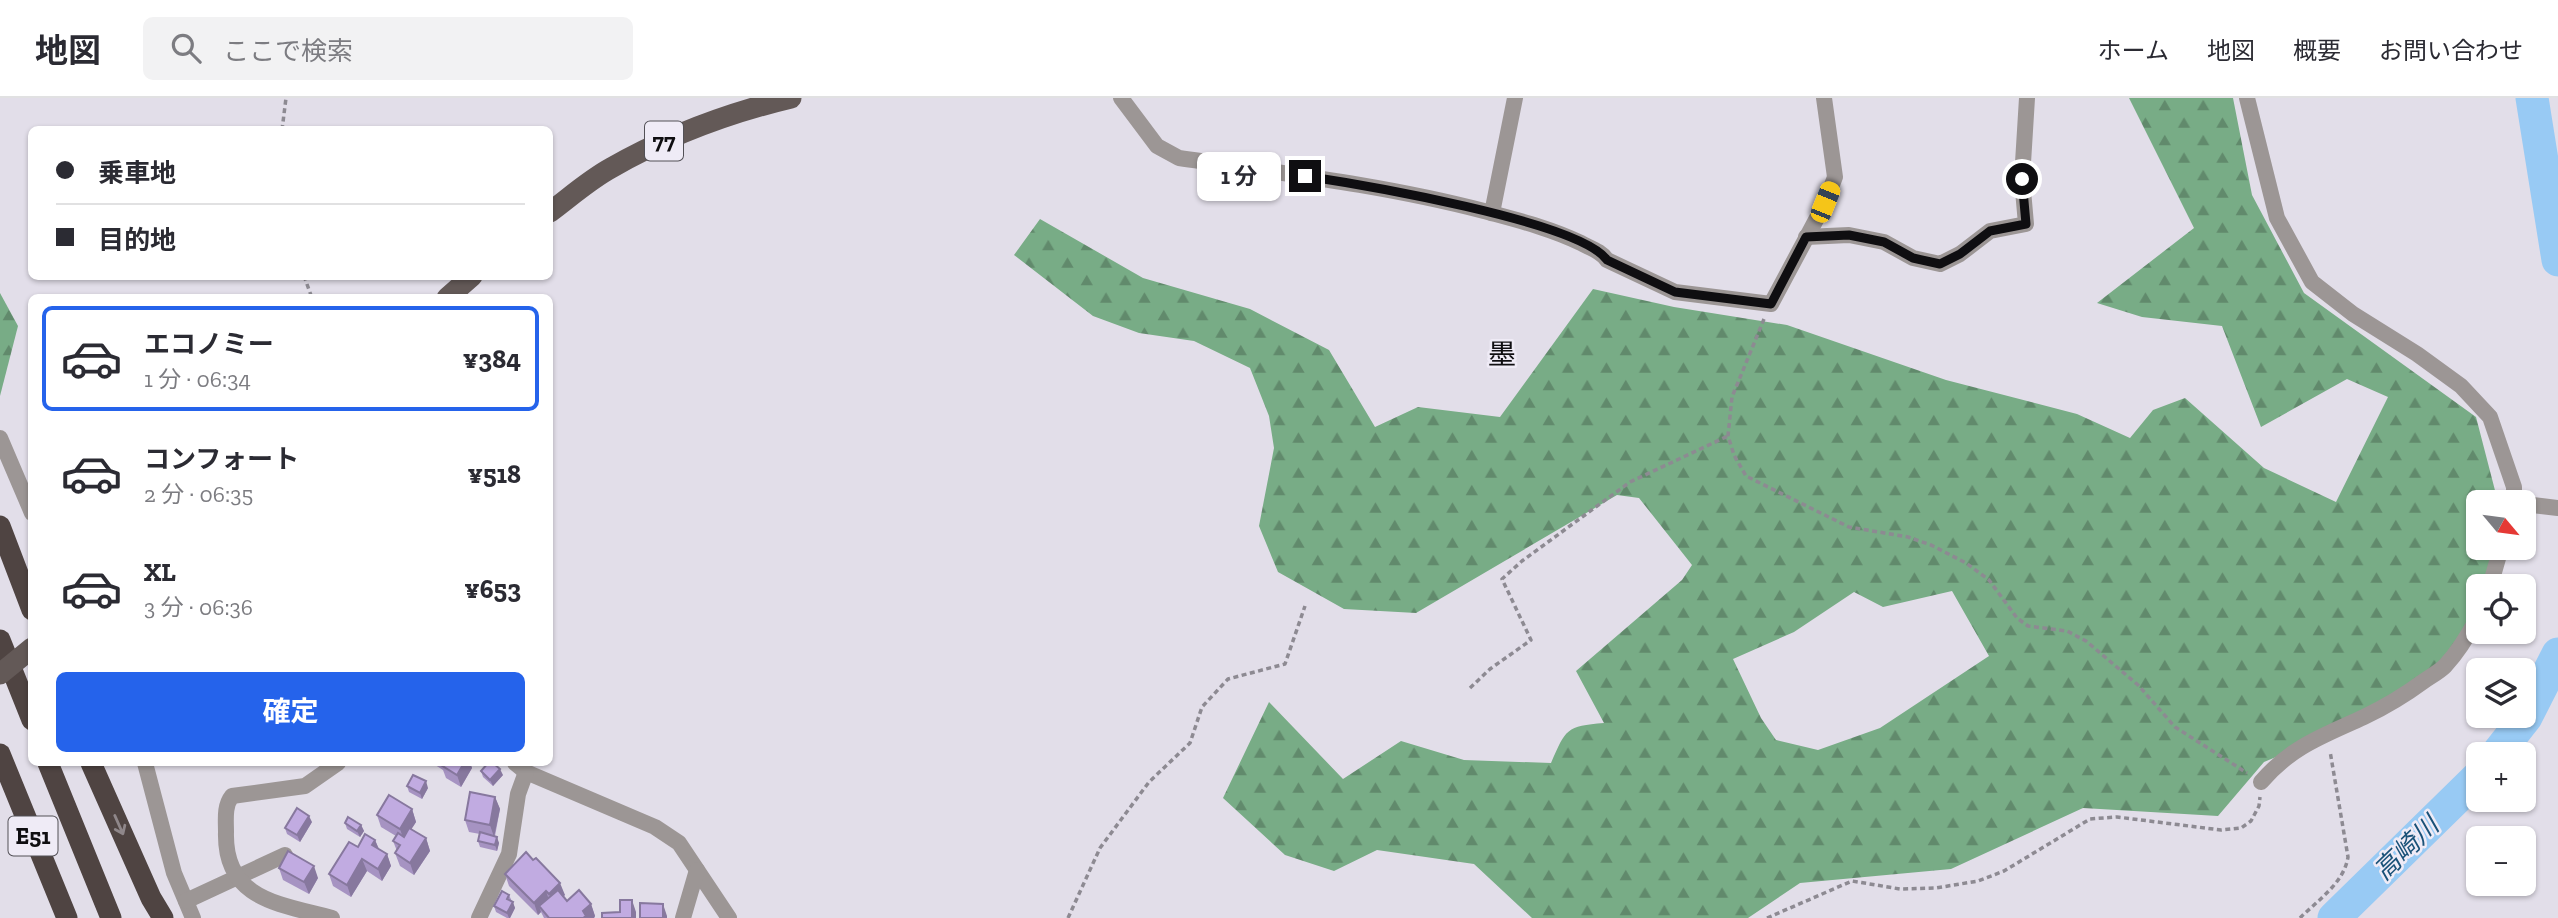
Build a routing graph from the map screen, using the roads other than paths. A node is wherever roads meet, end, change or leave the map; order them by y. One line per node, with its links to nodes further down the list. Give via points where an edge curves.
1 (791, 98): 7 (main road, 77, via 735,112 657,144 609,169)
2 (1121, 98): 8 (street, via 1157,146 1179,158 1356,183)
3 (1515, 98): 8 (street)
4 (1824, 98): 9 (street, via 1835,177)
5 (2027, 98): 9 (street, via 2022,179 2026,224 1990,231 1940,264 1913,258 1884,242 1849,235)
6 (2248, 98): 13 (street, via 2277,218 2312,282 2461,386 2490,416)
7 (553, 210)
8 (1492, 214): 9 (street, via 1570,238 1675,292 1771,304)
9 (1806, 237)
10 (467, 280): 11 (main road)
11 (452, 294)
12 (0, 438): 14 (street)
13 (2514, 490)
14 (28, 504)
15 (2536, 505): 16 (street)
16 (2558, 508)
17 (0, 526): 18 (highway)
18 (28, 600)
19 (2466, 639): 30 (street, via 2444,667 2409,692 2327,732 2275,766)
20 (0, 640): 23 (highway)
21 (28, 651): 22 (main road, bridge)
22 (0, 674)
23 (28, 710)
24 (0, 754): 35 (highway, E51)
25 (49, 766): 36 (highway, E51)
26 (92, 766): 37 (highway, one-way to 37)
27 (146, 766): 34 (street, via 174,873)
28 (334, 766): 33 (street, via 305,786 232,796 227,803 226,844)
29 (520, 768): 32 (street, via 654,827 679,843); 40 (street, via 509,854)
30 (2261, 782)
31 (285, 855): 33 (street)
32 (697, 870): 41 (street); 42 (street)
33 (235, 878): 34 (street); 39 (street, via 249,891 279,904)
34 (186, 901): 38 (street)
35 (66, 918)
36 (111, 918)
37 (163, 918)
38 (193, 918)
39 (332, 918)
40 (479, 918)
41 (683, 918)
42 (729, 918)

